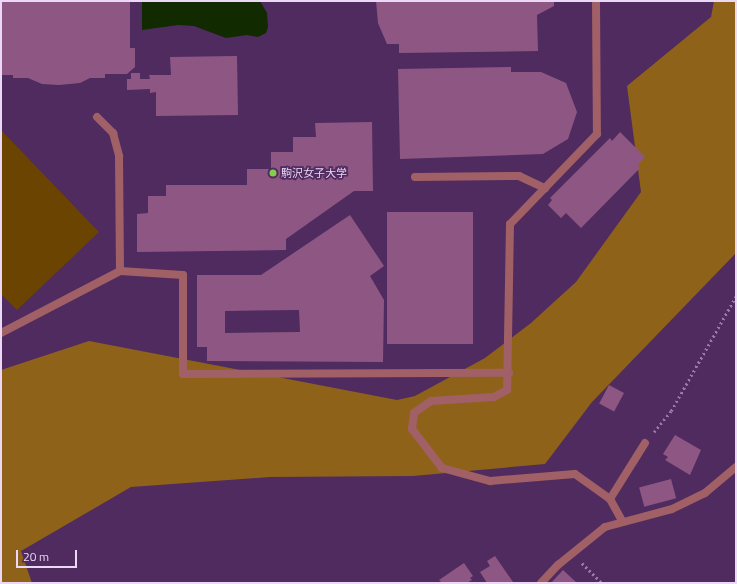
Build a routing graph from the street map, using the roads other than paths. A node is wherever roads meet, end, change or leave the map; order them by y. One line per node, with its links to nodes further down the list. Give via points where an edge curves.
1 (596, 1): 4 (street, via 597,134)
2 (97, 116): 5 (street, via 114,133 119,156)
3 (415, 177): 4 (street, via 519,176)
4 (545, 188): 7 (street, via 510,224)
5 (120, 271): 6 (street); 7 (street, via 183,275 183,374)
6 (1, 333)
7 (509, 372): 10 (street, via 507,390 494,397 431,401 414,413 412,429 442,468 490,481 576,474)
8 (644, 443): 10 (street)
9 (736, 467): 11 (street, via 705,494 672,509)
10 (610, 499): 11 (street)
11 (623, 522): 12 (street, via 605,528)
12 (541, 583)

